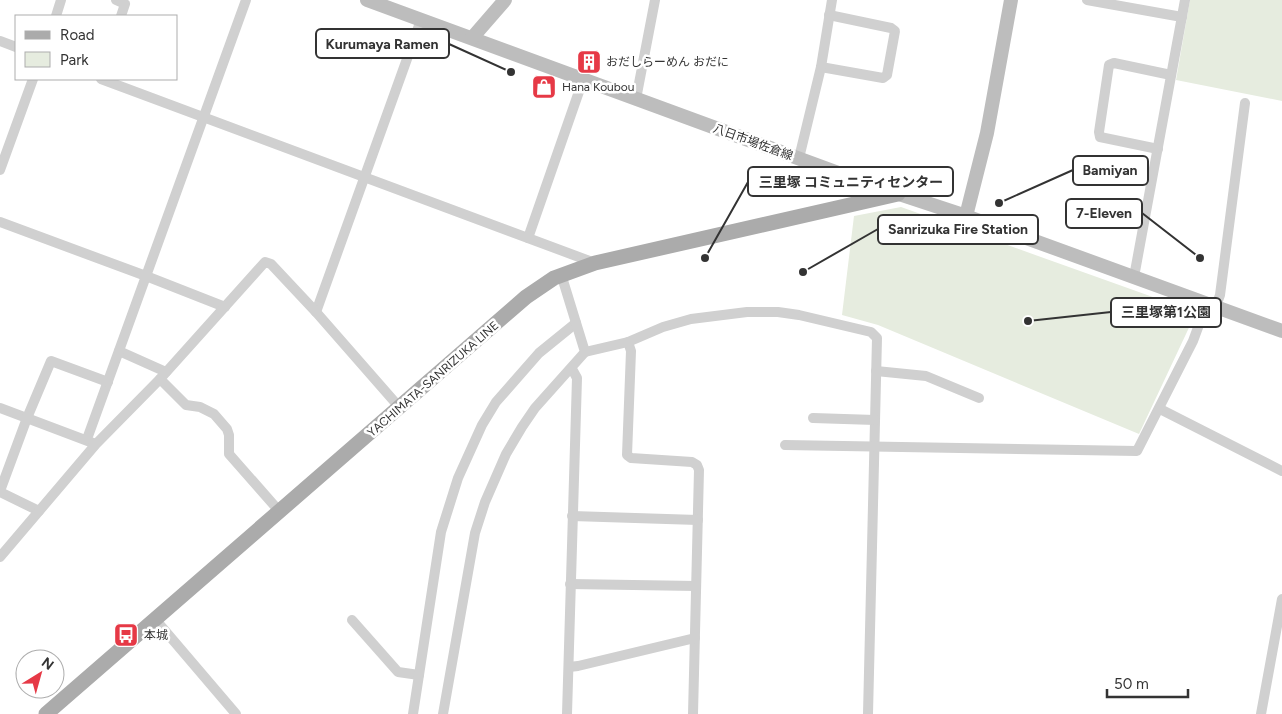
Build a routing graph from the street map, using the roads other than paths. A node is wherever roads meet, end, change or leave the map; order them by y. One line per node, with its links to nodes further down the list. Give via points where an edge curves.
1 (61, 0): 12 (street)
2 (116, 0): 13 (street, via 125,4)
3 (246, 0): 26 (street)
4 (367, 0): 15 (main road, 八日市場佐倉線)
5 (505, 0): 16 (main road)
6 (655, 0): 24 (street)
7 (832, 0): 11 (street)
8 (1011, 0): 32 (main road, via 987,133)
9 (1087, 0): 14 (street)
10 (1185, 0): 14 (street)
11 (829, 14): 19 (street); 19 (street, via 895,31 887,75 883,78)
12 (56, 15)
13 (121, 15)
14 (1182, 17): 20 (street)
15 (421, 20): 16 (main road, 八日市場佐倉線); 30 (street)
16 (472, 38): 23 (main road, 八日市場佐倉線)
17 (0, 41): 18 (street)
18 (15, 47)
19 (821, 67): 28 (street)
20 (1171, 75): 27 (street); 27 (street, via 1114,63 1109,65 1100,137)
21 (33, 80): 29 (street)
22 (104, 80): 26 (street)
23 (583, 80): 24 (main road, 八日市場佐倉線); 34 (street)
24 (636, 99): 28 (main road, 八日市場佐倉線)
25 (1246, 103): 39 (street, via 1220,295)
26 (204, 117): 30 (street); 37 (street)
27 (1158, 149): 38 (street)
28 (799, 158): 31 (main road, 八日市場佐倉線)
29 (0, 170)
30 (365, 177): 34 (street); 41 (street)
31 (898, 194): 32 (main road, 八日市場佐倉線); 35 (main road, YACHIMATA-SANRIZUKA LINE)
32 (966, 216): 38 (main road, 八日市場佐倉線)
33 (0, 222): 37 (street)
34 (528, 238): 35 (street)
35 (595, 262): 36 (main road, YACHIMATA-SANRIZUKA LINE)
36 (561, 274): 42 (street); 53 (main road, YACHIMATA-SANRIZUKA LINE, via 526,297)
37 (146, 276): 40 (street); 45 (street)
38 (1134, 276): 39 (main road, 八日市場佐倉線)
39 (1212, 305): 43 (main road, 八日市場佐倉線); 54 (street)
40 (225, 307): 41 (street, via 265,262 271,264); 49 (street)
41 (316, 312): 53 (street)
42 (576, 323): 46 (street); 75 (street, via 539,353 496,402 458,478 441,532)
43 (1282, 331)
44 (628, 342): 46 (street); 48 (street, via 691,319 778,312 872,332 877,338); 66 (street, via 631,351 628,455 631,458 697,465)
45 (119, 351): 49 (street); 50 (street)
46 (586, 352): 47 (street)
47 (572, 369): 65 (street, via 577,378); 79 (street, via 539,403 522,427 485,502 475,533)
48 (876, 371): 51 (street, via 926,376); 57 (street)
49 (163, 375): 58 (street); 64 (street, via 186,406 200,407 214,414 227,429 229,454)
50 (108, 382): 55 (street, via 51,361); 58 (street)
51 (980, 398)
52 (0, 408): 55 (street)
53 (400, 408): 64 (main road, YACHIMATA-SANRIZUKA LINE)
54 (1160, 409): 60 (street, via 1140,448 1133,452); 61 (street)
55 (27, 418): 58 (street); 62 (street)
56 (813, 418): 57 (street)
57 (875, 420): 60 (street)
58 (92, 442): 63 (street)
59 (785, 445): 60 (street)
60 (874, 448): 82 (street)
61 (1282, 471)
62 (0, 491): 63 (street)
63 (39, 511): 67 (street)
64 (280, 512): 71 (main road, YACHIMATA-SANRIZUKA LINE)
65 (572, 516): 66 (street); 68 (street)
66 (698, 520): 69 (street)
67 (0, 557)
68 (570, 584): 69 (street); 74 (street)
69 (696, 586): 73 (street)
70 (1282, 599): 83 (street)
71 (155, 619): 76 (main road, YACHIMATA-SANRIZUKA LINE); 77 (street)
72 (352, 620): 75 (street, via 398,672)
73 (695, 638): 74 (street); 81 (street)
74 (569, 667): 80 (street)
75 (419, 675): 78 (street)
76 (46, 714)
77 (236, 714)
78 (413, 714)
79 (442, 714)
80 (567, 714)
81 (693, 714)
82 (868, 714)
83 (1261, 714)

